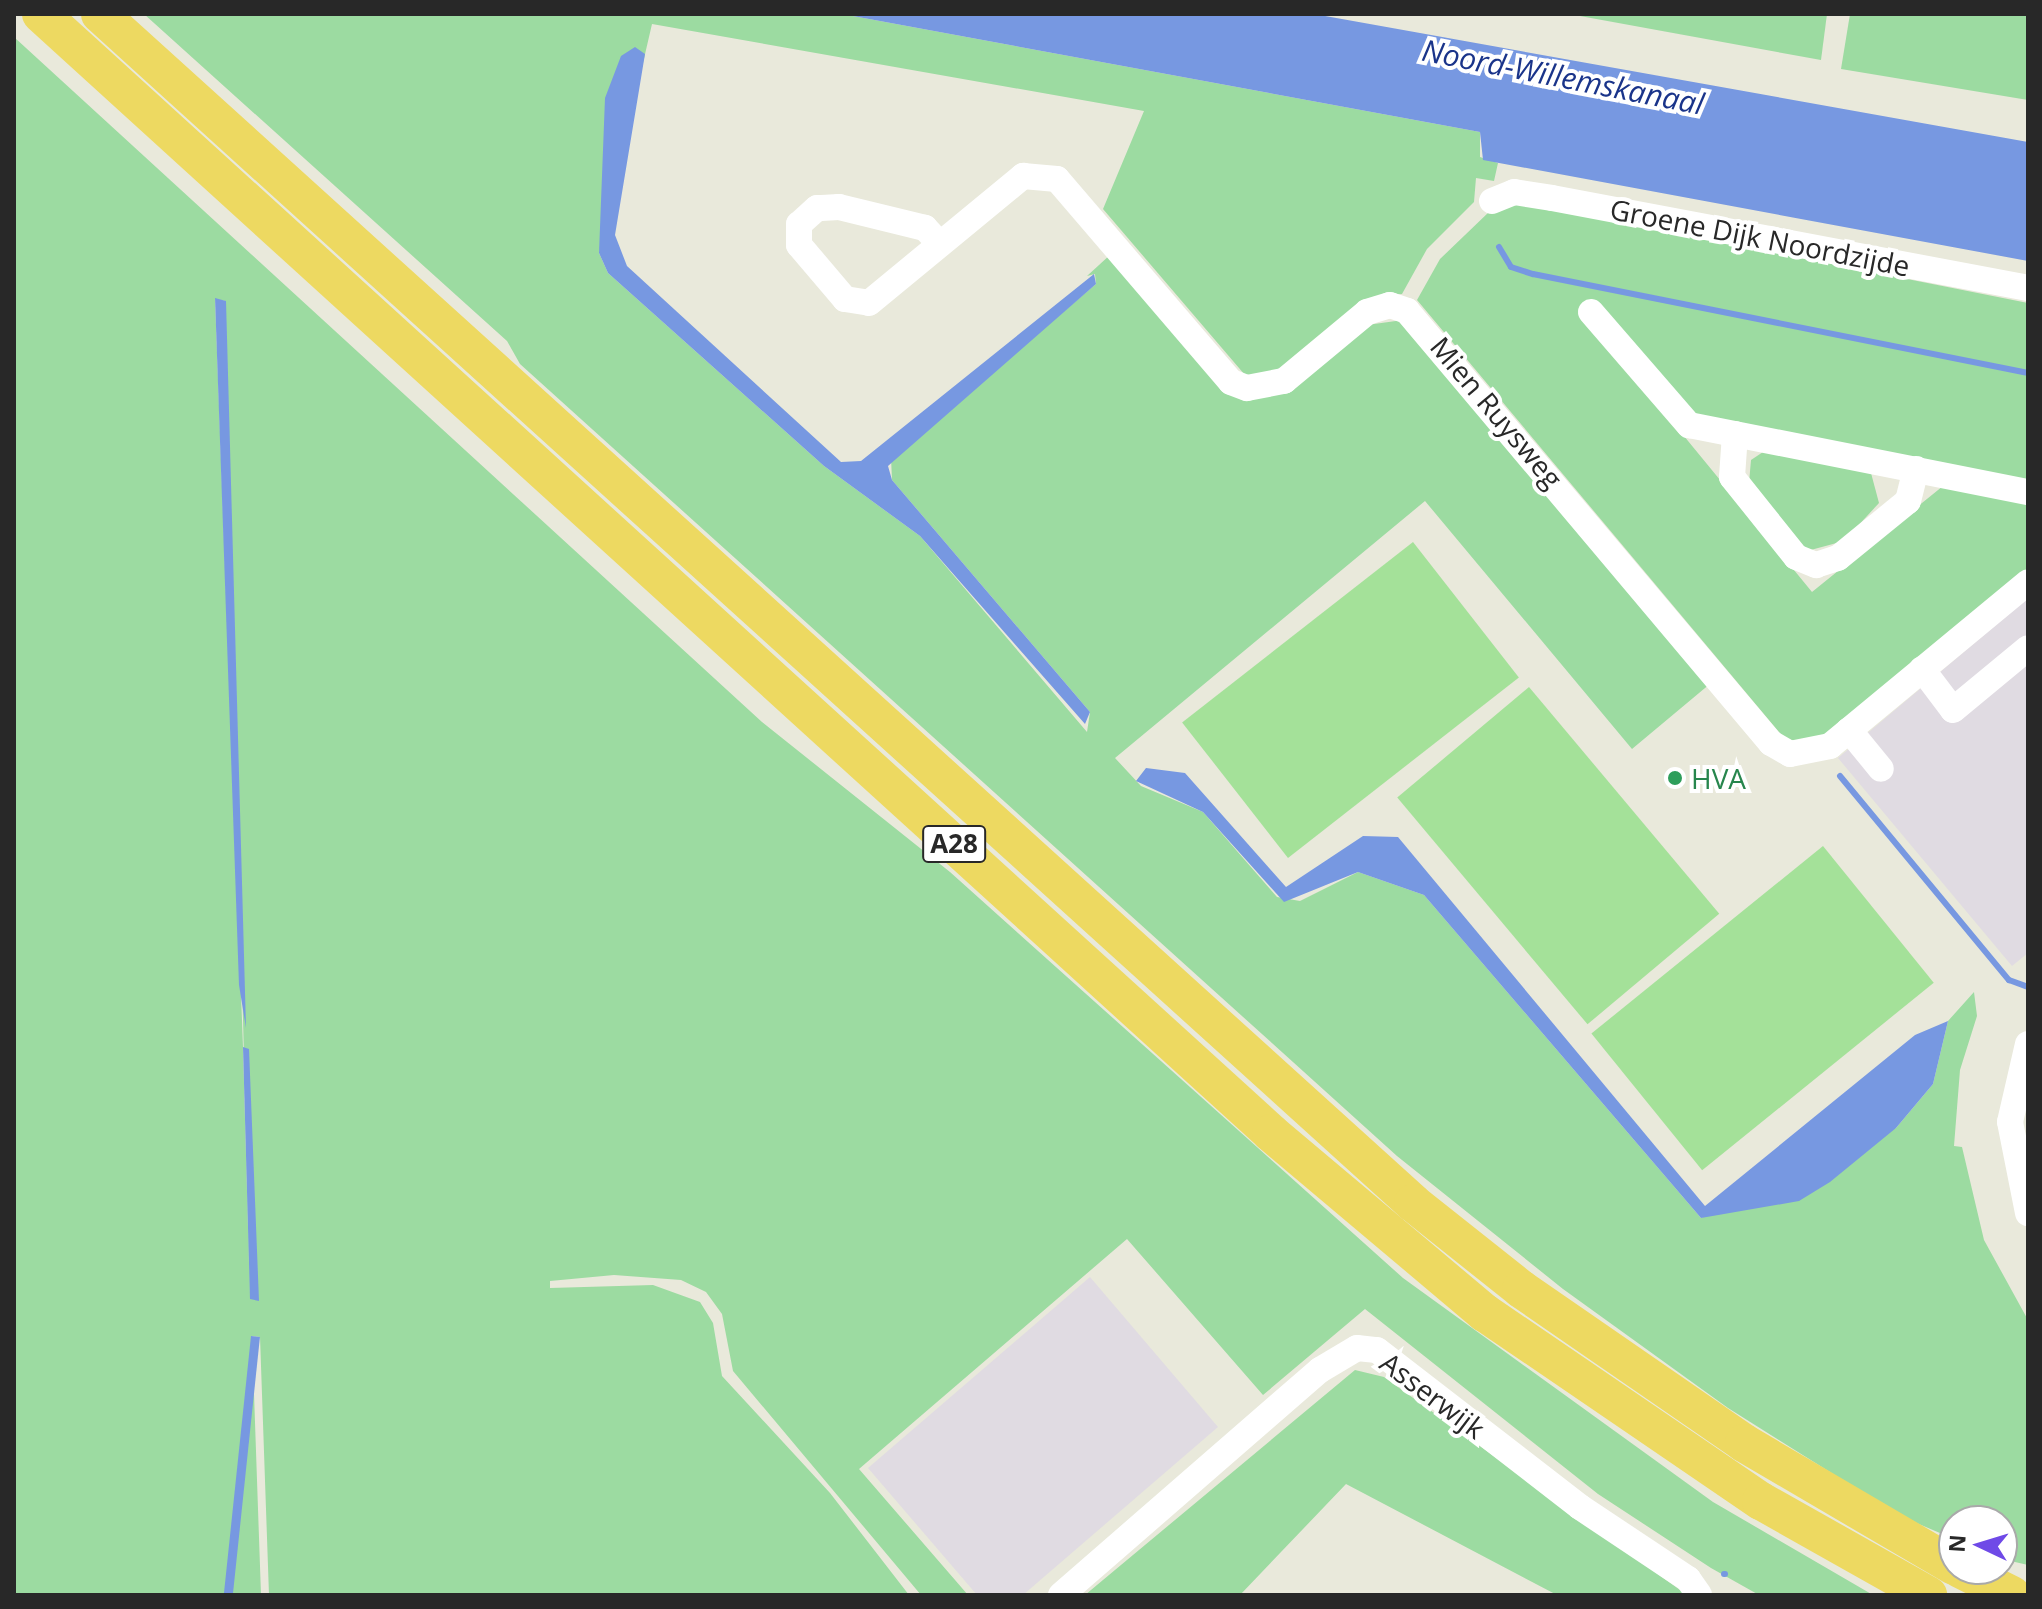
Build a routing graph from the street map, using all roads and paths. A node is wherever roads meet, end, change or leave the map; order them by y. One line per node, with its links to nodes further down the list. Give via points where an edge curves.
1 (41, 14): 22 (highway, A28, via 1307,1163 1485,1313 1667,1440)
2 (100, 14): 19 (highway, A28, via 1413,1203 1718,1426)
3 (1492, 201): 5 (street, Groene Dijk Noordzijde, via 1514,192 1552,198)
4 (939, 243): 4 (street, Mien Ruysweg, via 869,303 845,299 799,245 799,224 817,208 839,207 925,228); 13 (street, Mien Ruysweg, via 1023,176 1057,179 1231,382 1247,388 1284,381 1367,312 1390,305 1407,311 1771,743 1804,755)
5 (2028, 288)
6 (1591, 312): 7 (street, via 1684,422)
7 (1735, 434): 8 (street); 8 (street, via 1732,477 1796,557 1816,565 1838,558 1908,501)
8 (1916, 469): 9 (street)
9 (2028, 492)
10 (2028, 582): 12 (street, Mien Ruysweg)
11 (2028, 648): 12 (street, via 1953,710)
12 (1922, 669): 13 (street, Mien Ruysweg)
13 (1849, 730): 14 (street)
14 (1881, 769)
15 (2028, 1044): 18 (street, via 2010,1122)
16 (2028, 1120): 17 (street)
17 (2028, 1136)
18 (2028, 1213)
19 (1938, 1555)
20 (1061, 1595): 21 (street, Asserwijk, via 1320,1370 1357,1348 1377,1350 1580,1507 1688,1579)
21 (1699, 1595)
22 (1928, 1595)

